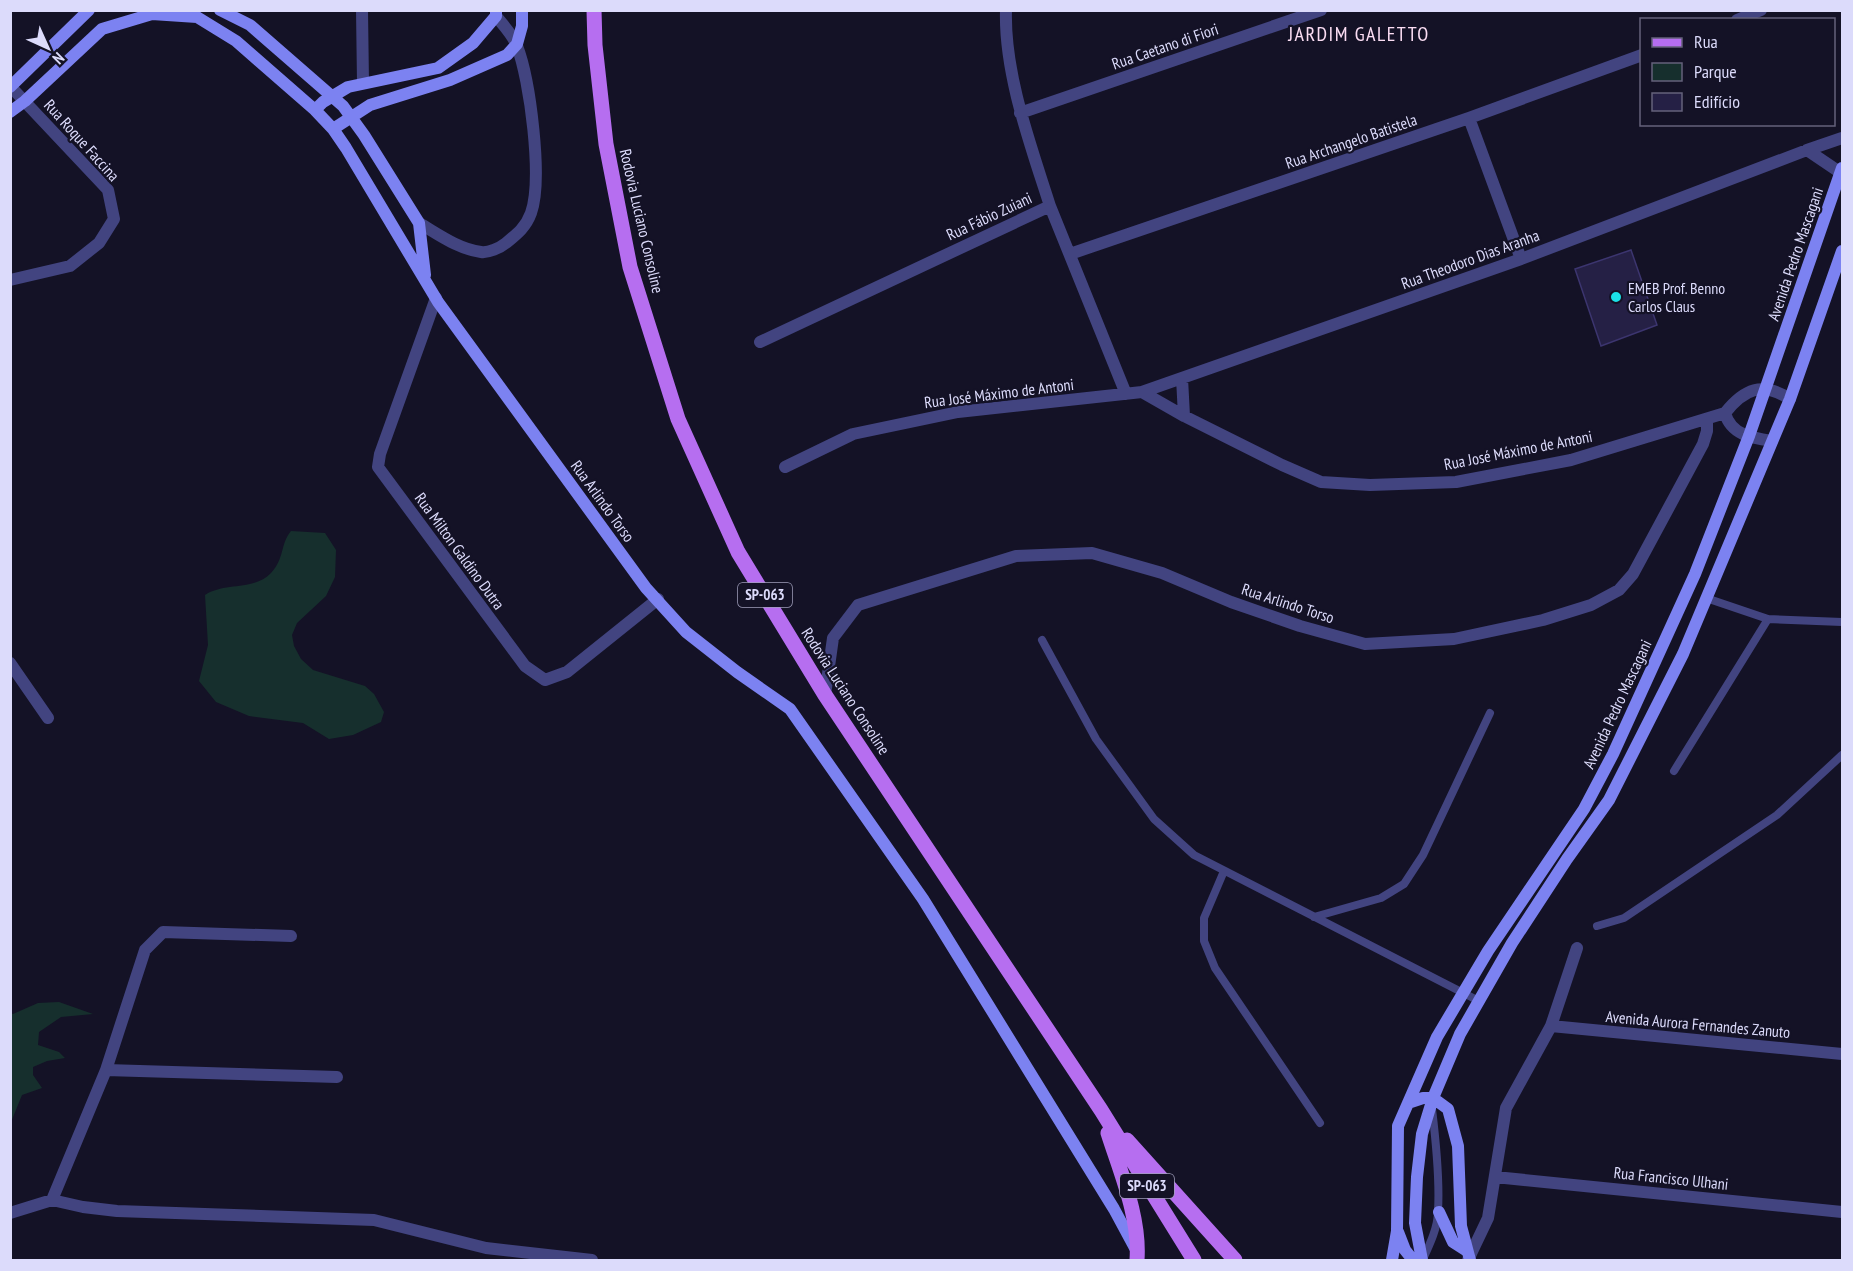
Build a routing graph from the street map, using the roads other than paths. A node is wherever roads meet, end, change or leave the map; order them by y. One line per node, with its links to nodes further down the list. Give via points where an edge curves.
1 (89, 10): 14 (main road)
2 (220, 10): 15 (main road, via 250,26)
3 (362, 10): 13 (street)
4 (522, 10): 11 (main road)
5 (594, 10): 53 (main road, Rodovia Luciano Consoline / SP-063, via 606,144 630,267 678,419 738,552)
6 (1005, 10): 20 (street, Rua Fábio Zuiani)
7 (1321, 10): 20 (street, Rua Caetano di Fiori)
8 (1761, 10): 10 (street)
9 (496, 13): 11 (street); 13 (main road, via 473,43 438,68)
10 (1742, 18)
11 (517, 44): 17 (main road, via 507,55 450,80); 28 (street, via 535,145 532,212 522,231 501,247 483,253 458,245)
12 (1640, 54): 22 (street, Rua Archangelo Batistela)
13 (363, 83): 15 (main road); 17 (main road)
14 (11, 87): 16 (street, Rua Roque Faccina)
15 (333, 95): 18 (main road); 21 (main road)
16 (25, 101): 18 (main road, Rua Arlindo Torso, via 102,29 152,14 197,16 236,41); 19 (main road, Rua Arlindo Torso); 33 (street, Rua Roque Faccina, via 108,190 114,219 99,243 70,266)
17 (370, 105): 21 (main road)
18 (315, 110): 23 (main road, Rua Arlindo Torso)
19 (10, 112)
20 (1020, 113): 27 (street, Rua Fábio Zuiani)
21 (352, 118): 23 (main road); 28 (main road)
22 (1469, 118): 30 (street, Rua Archangelo Batistela); 31 (street)
23 (333, 129): 32 (main road, Rua Arlindo Torso)
24 (1842, 138): 25 (street, Rua Theodoro Dias Aranha)
25 (1807, 150): 26 (street); 31 (street, Rua Theodoro Dias Aranha)
26 (1842, 170): 37 (main road, Avenida Pedro Mascagani)
27 (1050, 206): 30 (street); 35 (street, Rua Fábio Zuiani)
28 (419, 223): 32 (main road)
29 (1842, 251): 40 (main road, Avenida Pedro Mascagani)
30 (1070, 254): 39 (street)
31 (1521, 259): 36 (street, Rua Theodoro Dias Aranha)
32 (426, 279): 34 (main road, Rua Arlindo Torso)
33 (10, 280)
34 (436, 298): 48 (main road, Rua Arlindo Torso, via 646,588); 48 (street, Rua Milton Galdino Dutra, via 378,467 525,666 545,680 567,672)
35 (760, 342)
36 (1182, 378): 38 (street, Rua Theodoro Dias Aranha); 42 (street)
37 (1764, 390): 40 (street); 41 (street, Rua José Máximo de Antoni, via 1736,398); 44 (main road, Avenida Pedro Mascagani)
38 (1142, 392): 39 (street, Rua José Máximo de Antoni); 42 (street, Rua José Máximo de Antoni)
39 (1126, 394): 46 (street, Rua José Máximo de Antoni, via 958,412 853,434)
40 (1790, 399): 45 (main road, Avenida Pedro Mascagani)
41 (1725, 413): 43 (street, Rua José Máximo de Antoni); 44 (street, via 1728,423)
42 (1184, 416): 43 (street, Rua José Máximo de Antoni, via 1321,482 1370,484 1456,482 1571,460)
43 (1707, 419): 53 (street, Rua Arlindo Torso, via 1703,444 1633,574 1619,590 1591,605 1454,639 1365,644 1300,626 1162,573 1092,553 1016,556 858,605 833,638)
44 (1749, 436): 45 (street); 63 (main road, Avenida Pedro Mascagani, via 1695,573 1613,754 1584,809)
45 (1772, 441): 47 (main road, Avenida Pedro Mascagani)
46 (785, 467)
47 (1706, 598): 49 (lane); 64 (main road, Avenida Pedro Mascagani, via 1683,654 1609,800 1543,896)
48 (658, 599): 79 (main road, Rua Arlindo Torso, via 686,632 790,709 923,899 1114,1209)
49 (1768, 619): 50 (lane); 57 (lane)
50 (1842, 622)
51 (1042, 640): 58 (lane, via 1096,739 1154,819 1194,855)
52 (10, 663): 55 (street)
53 (825, 695): 71 (main road, Rodovia Luciano Consoline / SP-063)
54 (1490, 713): 59 (lane, via 1423,855 1404,884 1381,898)
55 (48, 718)
56 (1842, 755): 60 (lane, via 1777,815 1624,918)
57 (1674, 771)
58 (1224, 871): 59 (lane); 72 (lane, via 1204,918 1204,941 1215,968)
59 (1314, 917): 63 (lane)
60 (1597, 926)
61 (291, 936): 67 (street, via 163,932 145,950)
62 (1577, 948): 65 (street)
63 (1463, 993): 64 (lane); 70 (main road, Avenida Pedro Mascagani, via 1437,1037)
64 (1479, 1001): 69 (main road, Avenida Pedro Mascagani)
65 (1551, 1026): 66 (street, Avenida Aurora Fernandes Zanuto); 73 (street, via 1506,1108)
66 (1842, 1054)
67 (106, 1070): 68 (street); 74 (street)
68 (337, 1077)
69 (1432, 1101): 70 (main road, via 1423,1098); 75 (lane); 80 (main road, via 1448,1109 1458,1146 1461,1226); 86 (main road, Avenida Pedro Mascagani, via 1422,1134 1417,1177 1415,1223)
70 (1408, 1103): 78 (main road, Avenida Pedro Mascagani, via 1398,1126)
71 (1101, 1110): 79 (main road, via 1137,1229); 82 (main road, Rodovia Luciano Consoline / SP-063); 83 (main road)
72 (1320, 1123)
73 (1495, 1177): 76 (street, Rua Francisco Ulhani); 80 (street, via 1488,1218)
74 (52, 1200): 77 (street); 81 (street, via 117,1210 374,1220 486,1248)
75 (1438, 1212): 80 (main road, via 1453,1242); 86 (lane)
76 (1842, 1212)
77 (10, 1213)
78 (1397, 1231): 84 (main road, Avenida Pedro Mascagani); 85 (main road)
79 (1137, 1256)
80 (1469, 1258)
81 (592, 1260)
82 (1194, 1260)
83 (1235, 1260)
84 (1392, 1260)
85 (1413, 1260)
86 (1422, 1260)

